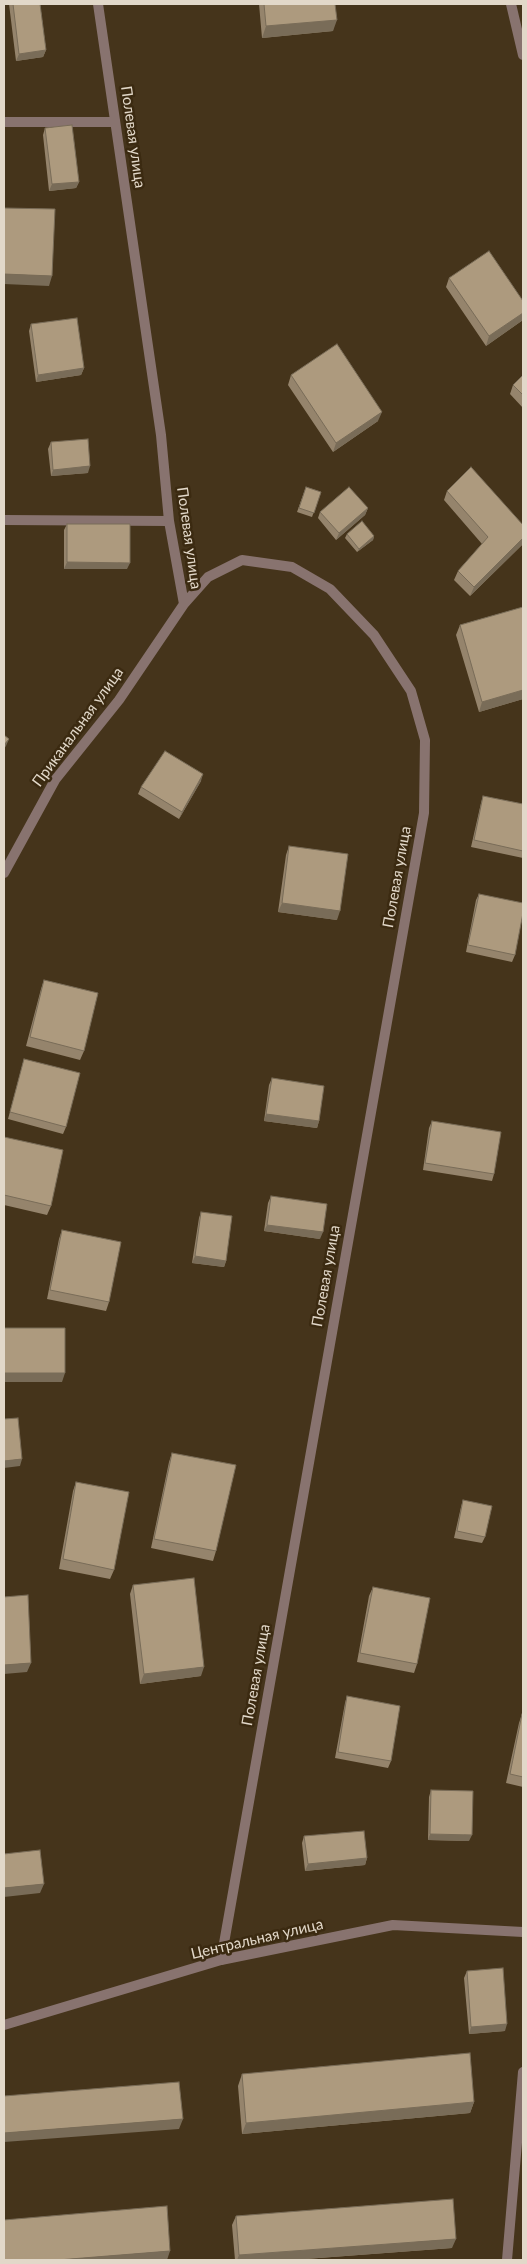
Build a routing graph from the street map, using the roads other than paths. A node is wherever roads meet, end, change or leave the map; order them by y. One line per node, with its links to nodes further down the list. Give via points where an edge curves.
1 (98, 4): 5 (street, Полевая улица)
2 (511, 4): 3 (street)
3 (523, 55)
4 (4, 122): 5 (street)
5 (115, 122): 7 (street, Полевая улица, via 161,435)
6 (4, 520): 7 (street)
7 (169, 520): 8 (street, Полевая улица)
8 (184, 604): 9 (street, Приканальная улица, via 119,700 54,780); 11 (street, Полевая улица, via 208,577 242,560 292,567 330,590 374,636 411,691 425,740 422,822)
9 (4, 873)
10 (523, 1932): 11 (street, Центральная улица, via 393,1925)
11 (221, 1960): 12 (street, Центральная улица)
12 (4, 2025)
13 (523, 2072): 14 (street)
14 (507, 2260)

